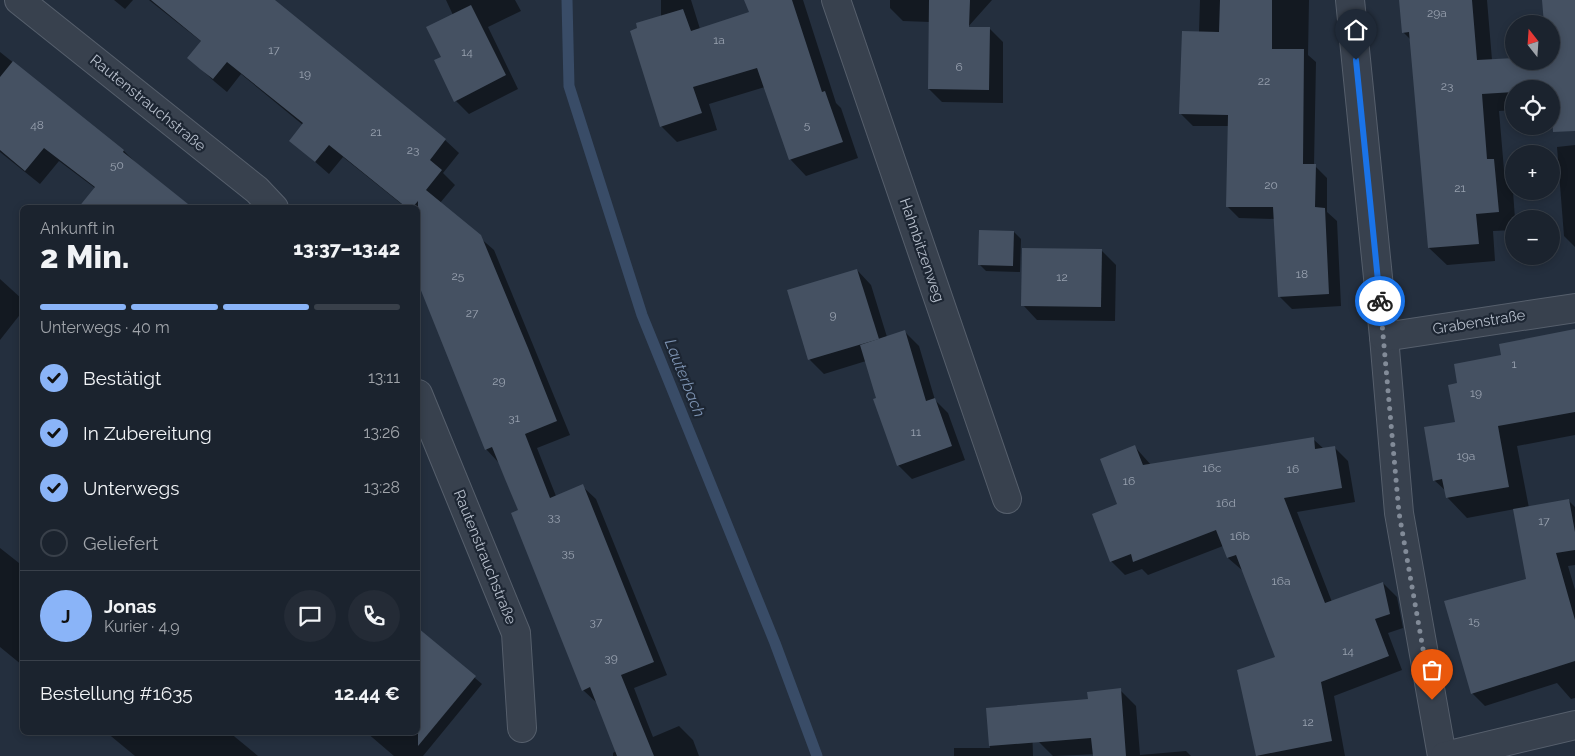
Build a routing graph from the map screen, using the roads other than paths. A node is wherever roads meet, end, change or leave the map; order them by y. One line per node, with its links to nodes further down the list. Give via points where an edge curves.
1 (19, 0): 4 (street, Rautenstrauchstraße, via 257,190)
2 (836, 0): 8 (street, Hahnbitzenweg)
3 (1350, 0): 6 (street)
4 (271, 205)
5 (1575, 308): 6 (street, Grabenstraße)
6 (1384, 337): 11 (street, via 1399,513)
7 (420, 399): 10 (street, Rautenstrauchstraße, via 516,634)
8 (1007, 500)
9 (1575, 725): 11 (street)
10 (522, 728)
11 (1443, 756)

